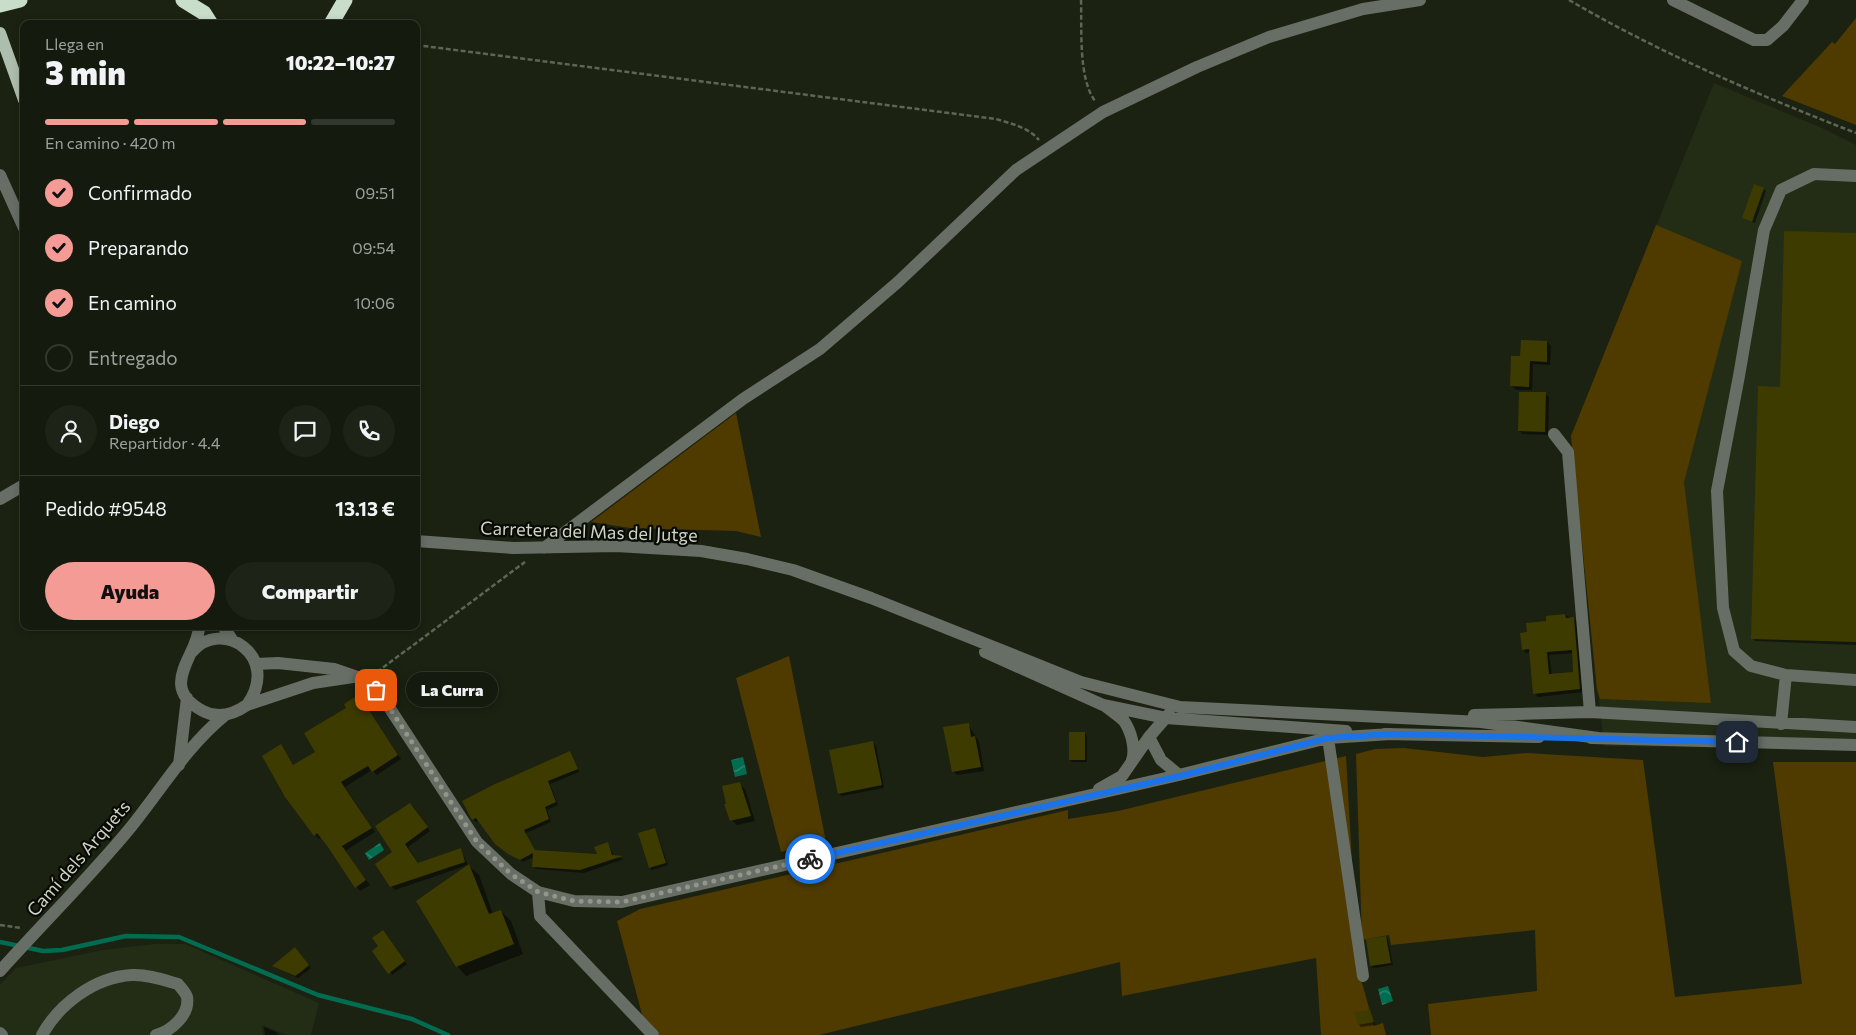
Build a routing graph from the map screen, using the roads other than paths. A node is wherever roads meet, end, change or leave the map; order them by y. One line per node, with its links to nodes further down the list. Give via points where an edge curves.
1 (20, 0): 7 (highway)
2 (183, 0): 9 (highway, via 204,13)
3 (345, 0): 10 (highway)
4 (1420, 0): 8 (street)
5 (1673, 0): 6 (street, via 1754,40 1767,40 1784,26)
6 (1803, 0)
7 (0, 5)
8 (1363, 5): 21 (street, via 1269,37 1197,67 1103,112 1046,149 1016,170 898,282 820,349 743,399)
9 (208, 20)
10 (333, 20)
11 (0, 33): 12 (main road)
12 (20, 89)
13 (0, 174): 15 (street)
14 (1856, 176): 28 (street, via 1814,174 1781,190 1764,230 1717,491 1722,608 1734,651 1752,666)
15 (20, 219)
16 (1554, 434): 35 (street, via 1568,452)
17 (20, 487): 19 (street)
18 (20, 496): 19 (street)
19 (3, 498)
20 (420, 541): 21 (street, Carretera del Mas del Jutge)
21 (544, 548): 22 (street, Carretera del Mas del Jutge, via 616,546 701,551 747,558 793,570)
22 (902, 610): 33 (street, via 1004,662); 34 (street, via 1081,682)
23 (199, 630): 26 (street)
24 (225, 630): 25 (street)
25 (233, 641): 26 (street, via 208,641); 27 (street, via 250,653)
26 (187, 657): 31 (street, via 181,674)
27 (256, 664): 29 (street, via 334,669); 32 (street, via 257,687)
28 (1786, 675): 30 (street); 39 (street)
29 (360, 679): 32 (street, via 313,683); 50 (street, via 385,701 477,842 511,874)
30 (1856, 680)
31 (187, 698): 36 (street, via 207,714); 47 (street)
32 (246, 705): 36 (street)
33 (1103, 705): 37 (street); 46 (street, via 1124,722 1130,734 1135,753)
34 (1180, 707): 37 (street); 38 (street)
35 (1590, 712): 38 (street); 39 (street)
36 (224, 716): 47 (street, Camí dels Arquets)
37 (1166, 718): 41 (street); 42 (street)
38 (1392, 719): 44 (street, via 1481,722)
39 (1781, 724): 40 (street)
40 (1856, 727)
41 (1391, 734): 43 (street); 44 (street)
42 (1149, 737): 46 (street); 48 (street, via 1161,760)
43 (1328, 738): 48 (street); 52 (street)
44 (1598, 738): 45 (street)
45 (1856, 745)
46 (1130, 764): 49 (street, via 1122,776)
47 (179, 765): 51 (street, Camí dels Arquets, via 131,827)
48 (1180, 776): 49 (street)
49 (1079, 799): 50 (street, via 622,902 574,901)
50 (538, 892): 55 (street, via 540,916)
51 (3, 968)
52 (1364, 976)
53 (42, 1035): 54 (street, via 52,1016 101,981 133,975 178,984 187,997 185,1012 169,1031)
54 (156, 1035)
55 (653, 1035)

